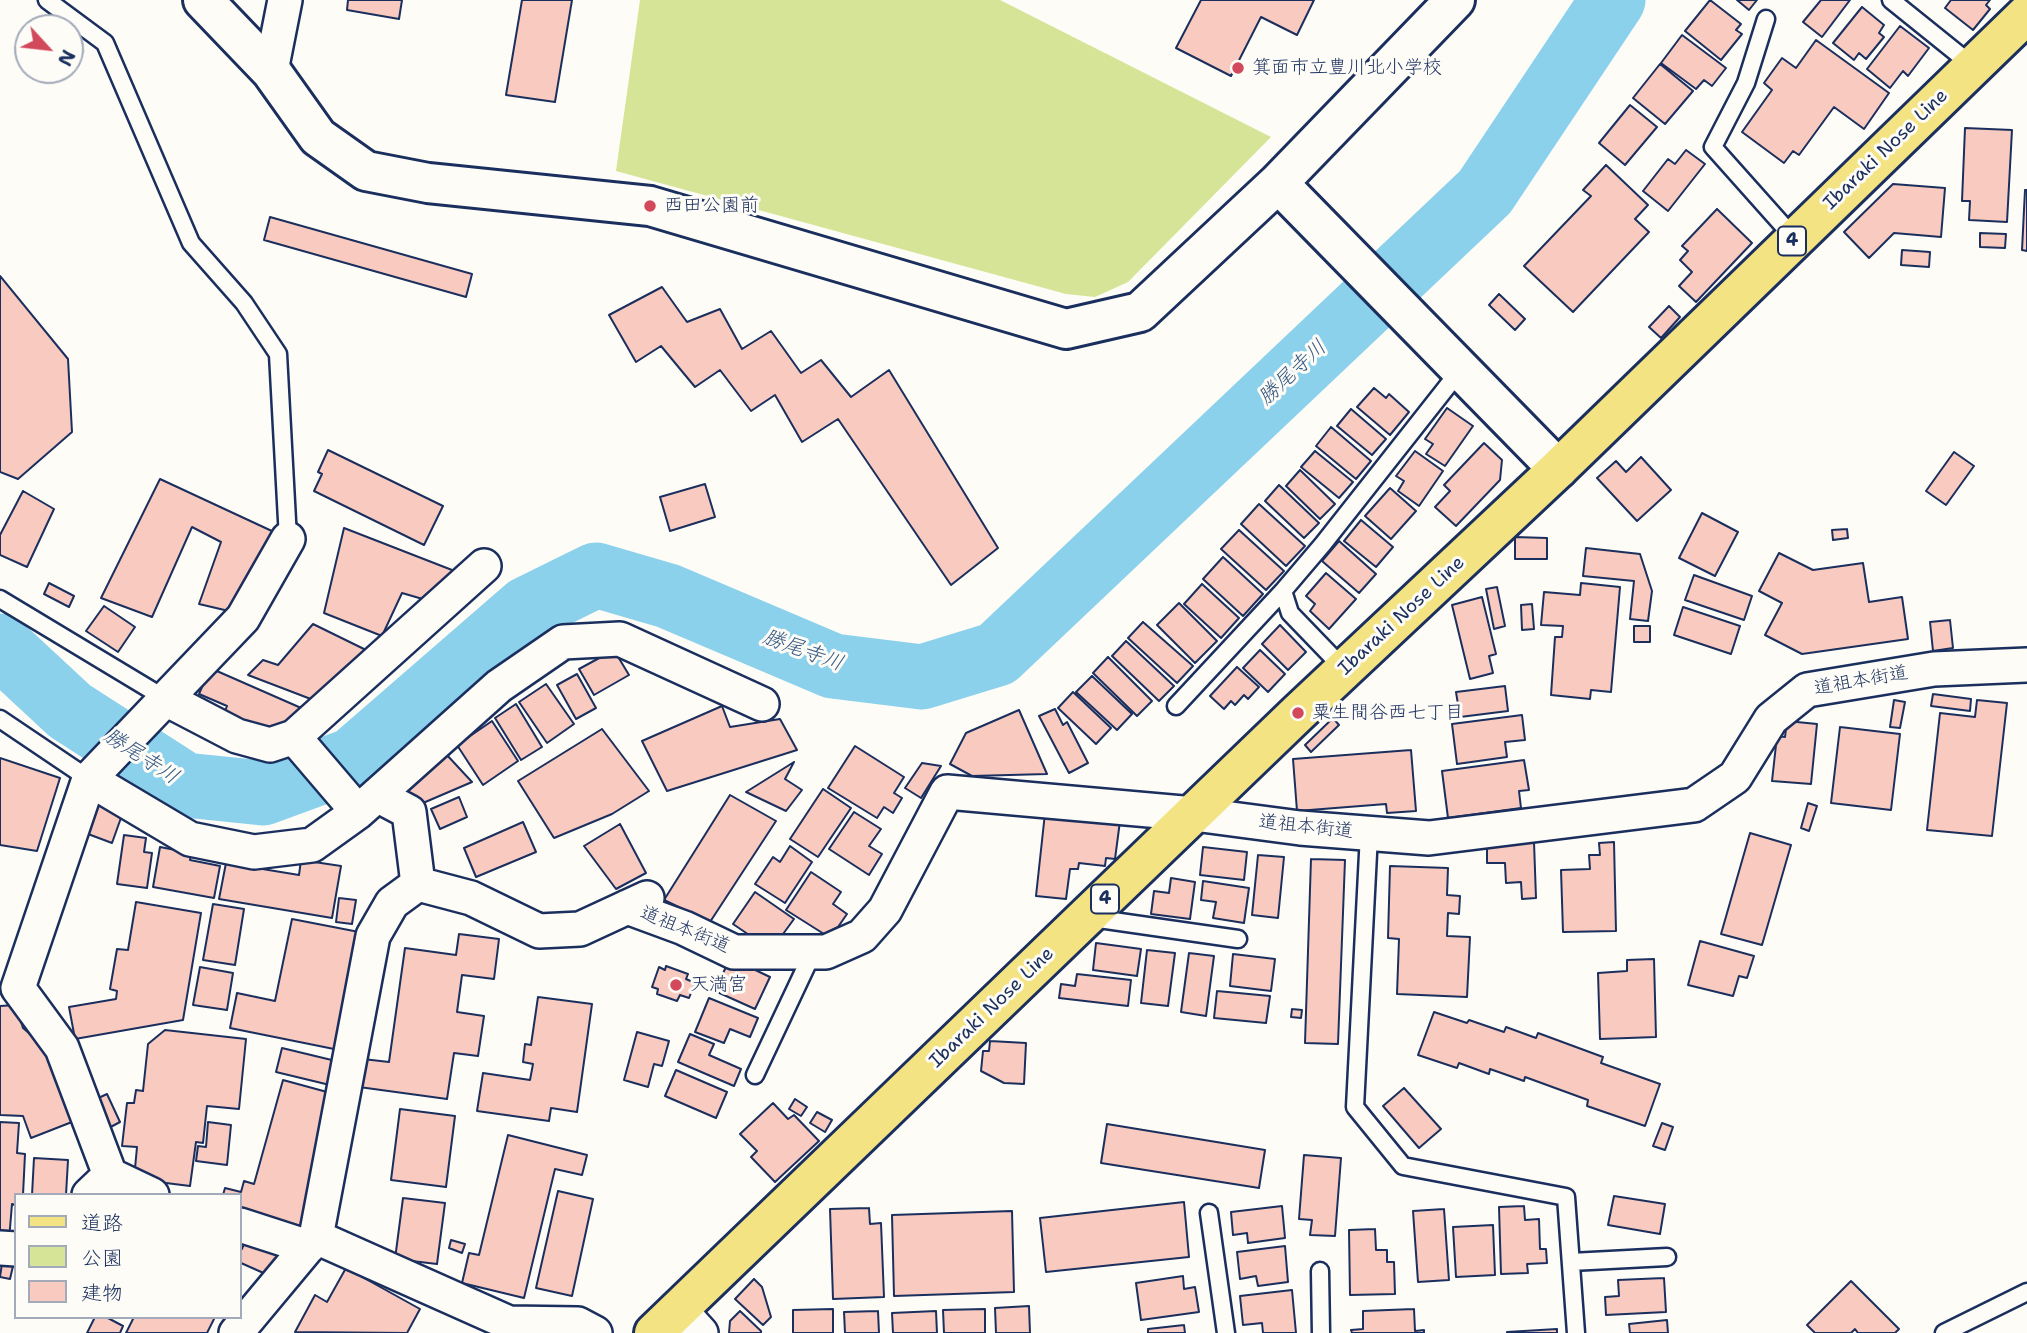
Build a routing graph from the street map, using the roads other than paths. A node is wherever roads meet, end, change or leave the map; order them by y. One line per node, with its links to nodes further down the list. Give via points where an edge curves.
1 (47, 0): 14 (lane, via 105,43 191,243 244,303 278,354)
2 (203, 0): 9 (street)
3 (285, 0): 9 (street)
4 (1455, 0): 10 (street)
5 (1891, 0): 8 (lane)
6 (2027, 14): 8 (main road, Ibaraki Nose Line / 4)
7 (1766, 19): 11 (lane, via 1746,83 1713,147)
8 (1973, 66): 11 (main road, Ibaraki Nose Line / 4)
9 (271, 71): 10 (street, via 318,137 366,171 428,183 650,206 1066,329 1140,312)
10 (1278, 183): 12 (street)
11 (1795, 239): 13 (main road, Ibaraki Nose Line / 4)
12 (1461, 369): 13 (street); 16 (lane)
13 (1558, 469): 19 (main road, Ibaraki Nose Line / 4)
14 (288, 539): 20 (street, via 243,618)
15 (484, 566): 24 (street)
16 (1283, 591): 19 (lane, via 1290,614); 22 (lane)
17 (0, 599): 20 (lane)
18 (2027, 665): 28 (street, 道祖本街道, via 1934,669 1807,690 1771,719 1735,777 1694,805 1429,838)
19 (1345, 670): 27 (main road, Ibaraki Nose Line / 4)
20 (161, 704): 24 (street, via 270,745); 25 (street)
21 (762, 704): 26 (street, via 620,639 563,642 499,686)
22 (1176, 706)
23 (0, 719): 25 (lane)
24 (294, 737): 26 (street)
25 (94, 774): 26 (street, via 190,839 254,852 312,845); 33 (street)
26 (368, 804): 29 (street, via 409,812)
27 (1194, 814): 28 (street, 道祖本街道); 30 (main road, Ibaraki Nose Line / 4); 32 (street, 道祖本街道, via 947,792 885,909 862,936 826,952)
28 (1369, 834): 41 (lane, via 1355,1107 1403,1166 1566,1197)
29 (418, 884): 32 (street, 道祖本街道, via 471,898 539,931 580,929 640,901 734,952); 39 (street, via 392,903 373,936)
30 (1086, 917): 31 (lane); 44 (main road, Ibaraki Nose Line / 4)
31 (1238, 939)
32 (813, 952): 34 (lane)
33 (9, 991): 35 (street, via 62,1048)
34 (755, 1074)
35 (100, 1185): 36 (street)
36 (142, 1193)
37 (1209, 1213): 47 (lane)
38 (242, 1225): 39 (street)
39 (312, 1242): 45 (street); 46 (street, via 509,1323 578,1324)
40 (1667, 1257): 41 (lane)
41 (1571, 1262): 49 (lane)
42 (1320, 1270): 48 (lane)
43 (2027, 1292): 50 (lane)
44 (678, 1325)
45 (236, 1333)
46 (595, 1333)
47 (1226, 1333)
48 (1321, 1333)
49 (1576, 1333)
50 (1944, 1333)

